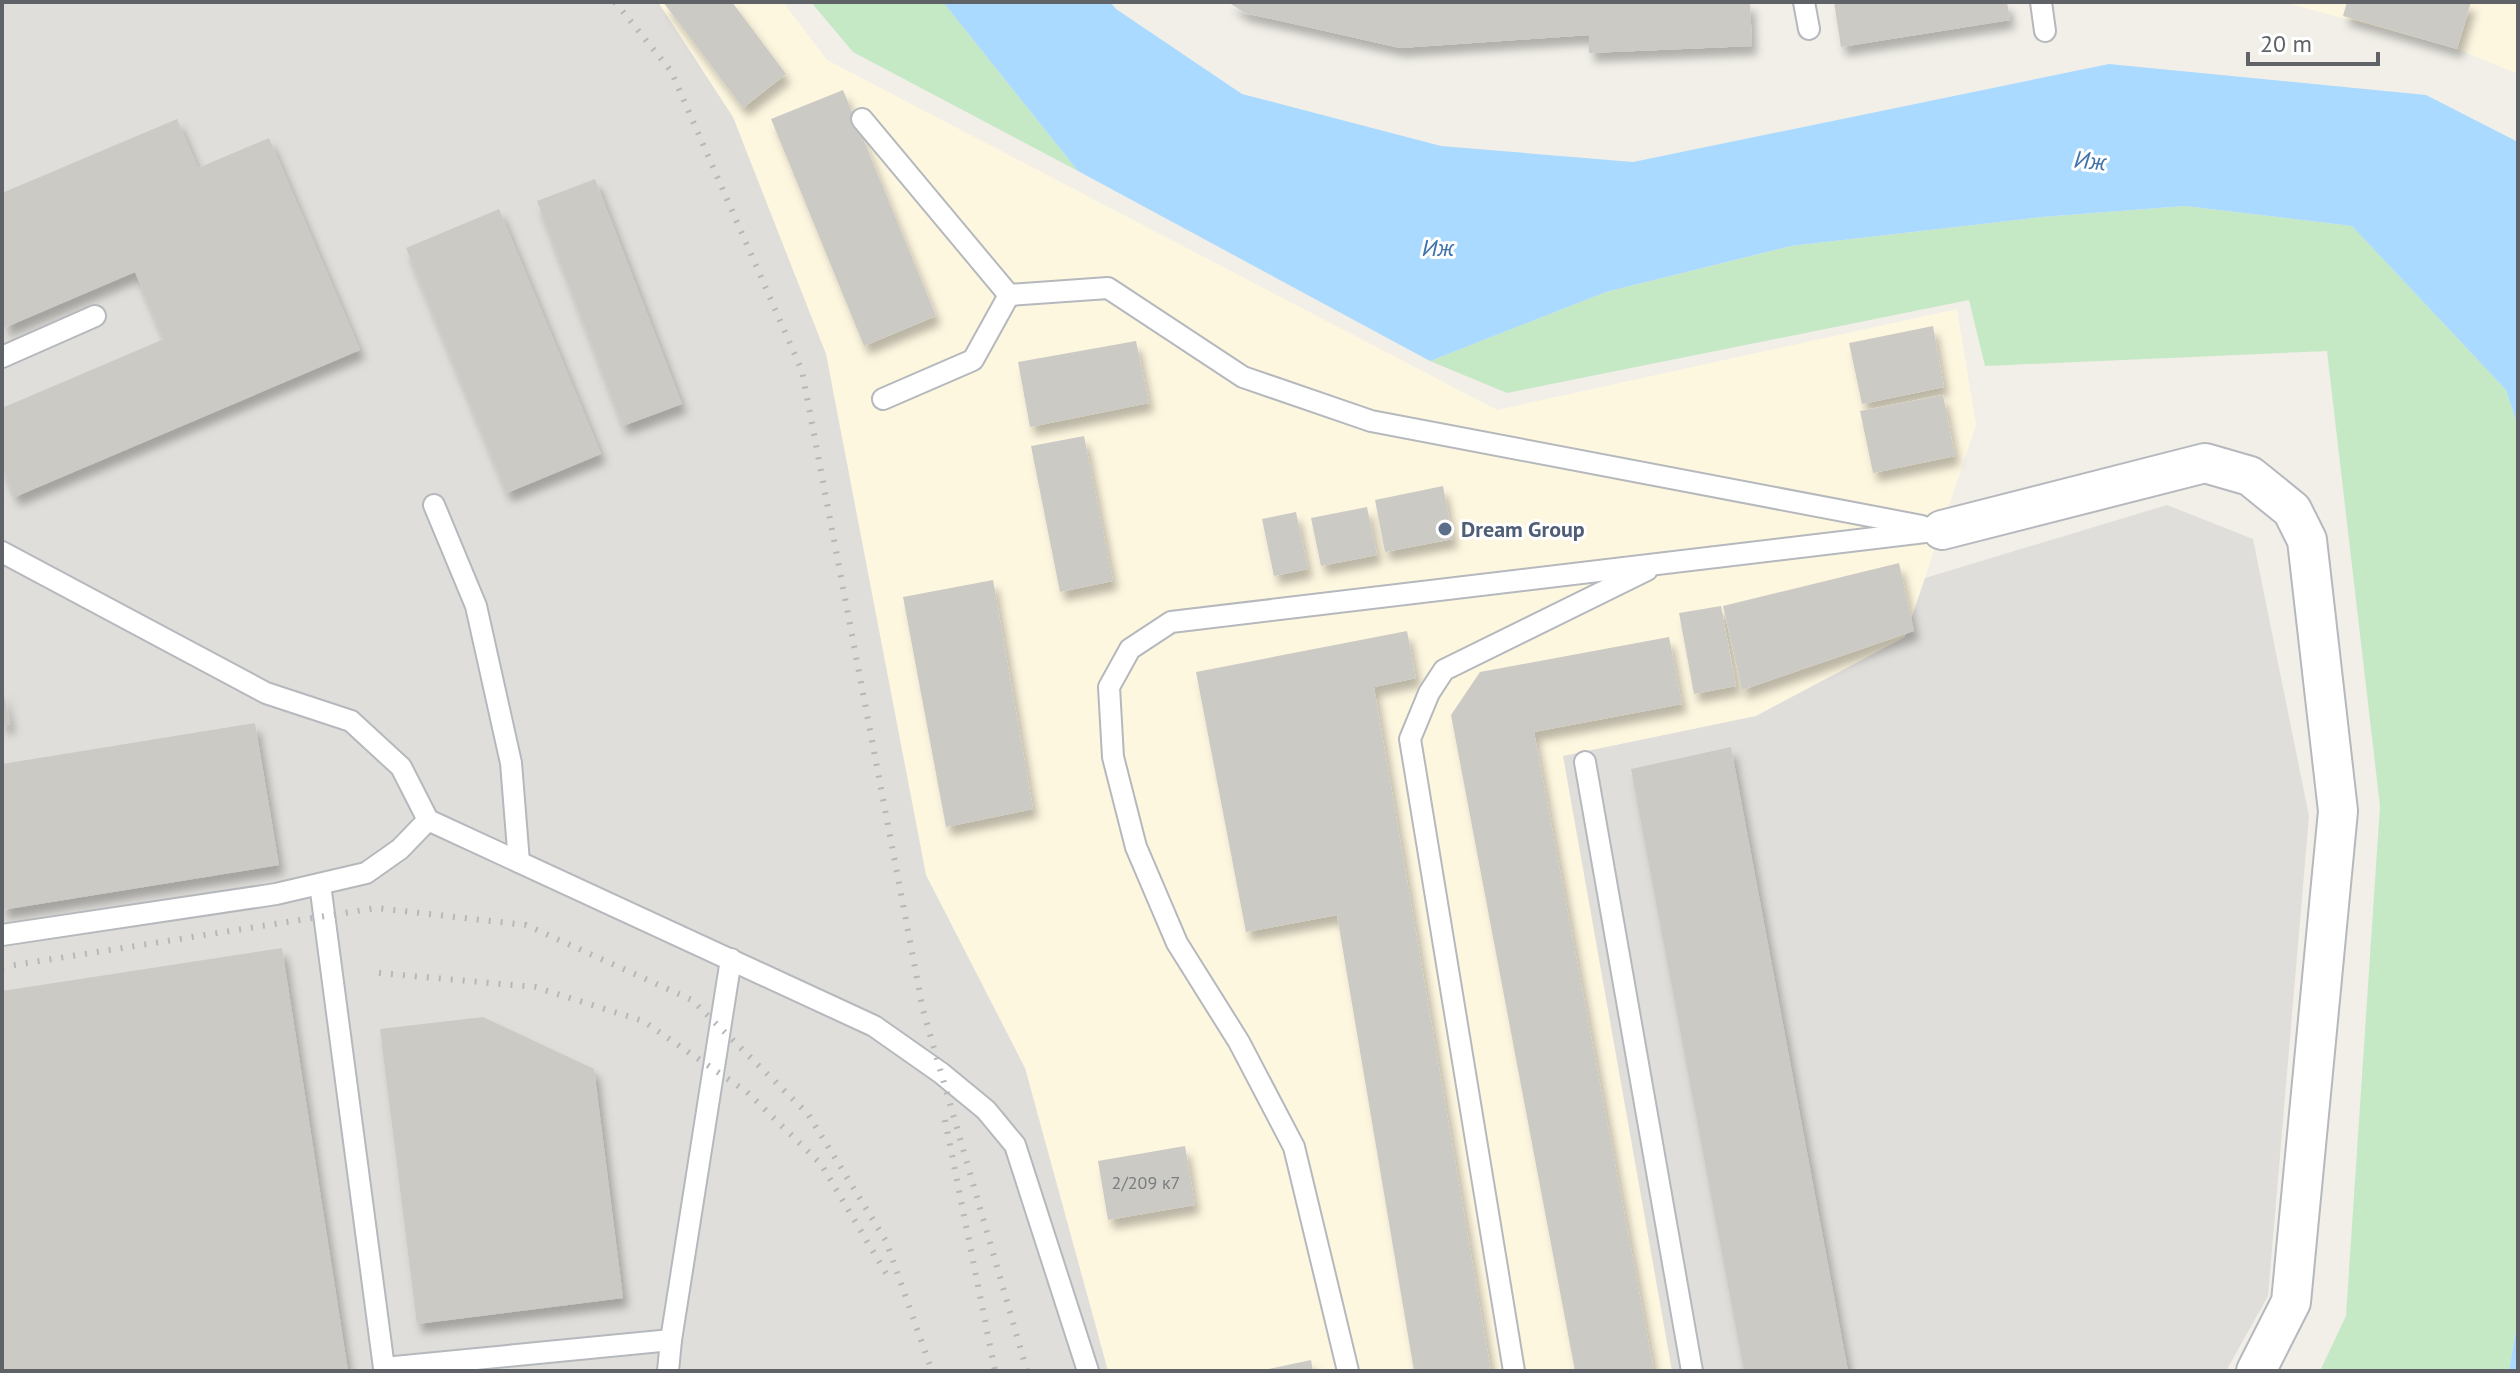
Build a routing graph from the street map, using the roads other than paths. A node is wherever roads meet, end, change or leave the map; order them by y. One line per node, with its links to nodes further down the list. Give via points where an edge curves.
1 (1804, 2): 3 (lane)
2 (2041, 2): 4 (lane)
3 (1809, 29)
4 (2045, 31)
5 (862, 119): 6 (lane)
6 (1009, 295): 9 (lane, via 973,360); 11 (lane, via 1108,288 1243,377 1371,421)
7 (95, 316): 8 (lane)
8 (2, 357)
9 (883, 399)
10 (434, 505): 16 (lane, via 476,606 511,763)
11 (1942, 530): 13 (lane); 26 (street, via 2205,463 2250,476 2292,510 2307,540 2338,811 2291,1302)
12 (2, 552): 15 (lane, via 266,693 351,721 401,767)
13 (1662, 564): 23 (lane, via 1171,622 1130,649 1109,687 1113,757 1136,847 1177,943 1239,1042 1294,1147); 24 (lane, via 1444,670 1410,739)
14 (1585, 762): 25 (lane)
15 (428, 820): 16 (lane); 17 (lane, via 366,873)
16 (519, 862): 19 (lane)
17 (320, 884): 18 (lane); 20 (lane, via 384,1368)
18 (2, 935)
19 (731, 959): 20 (lane); 22 (lane, via 874,1026 986,1110 1015,1145)
20 (671, 1340): 21 (lane)
21 (668, 1371)
22 (1088, 1371)
23 (1348, 1371)
24 (1514, 1371)
25 (1692, 1371)
26 (2256, 1371)

